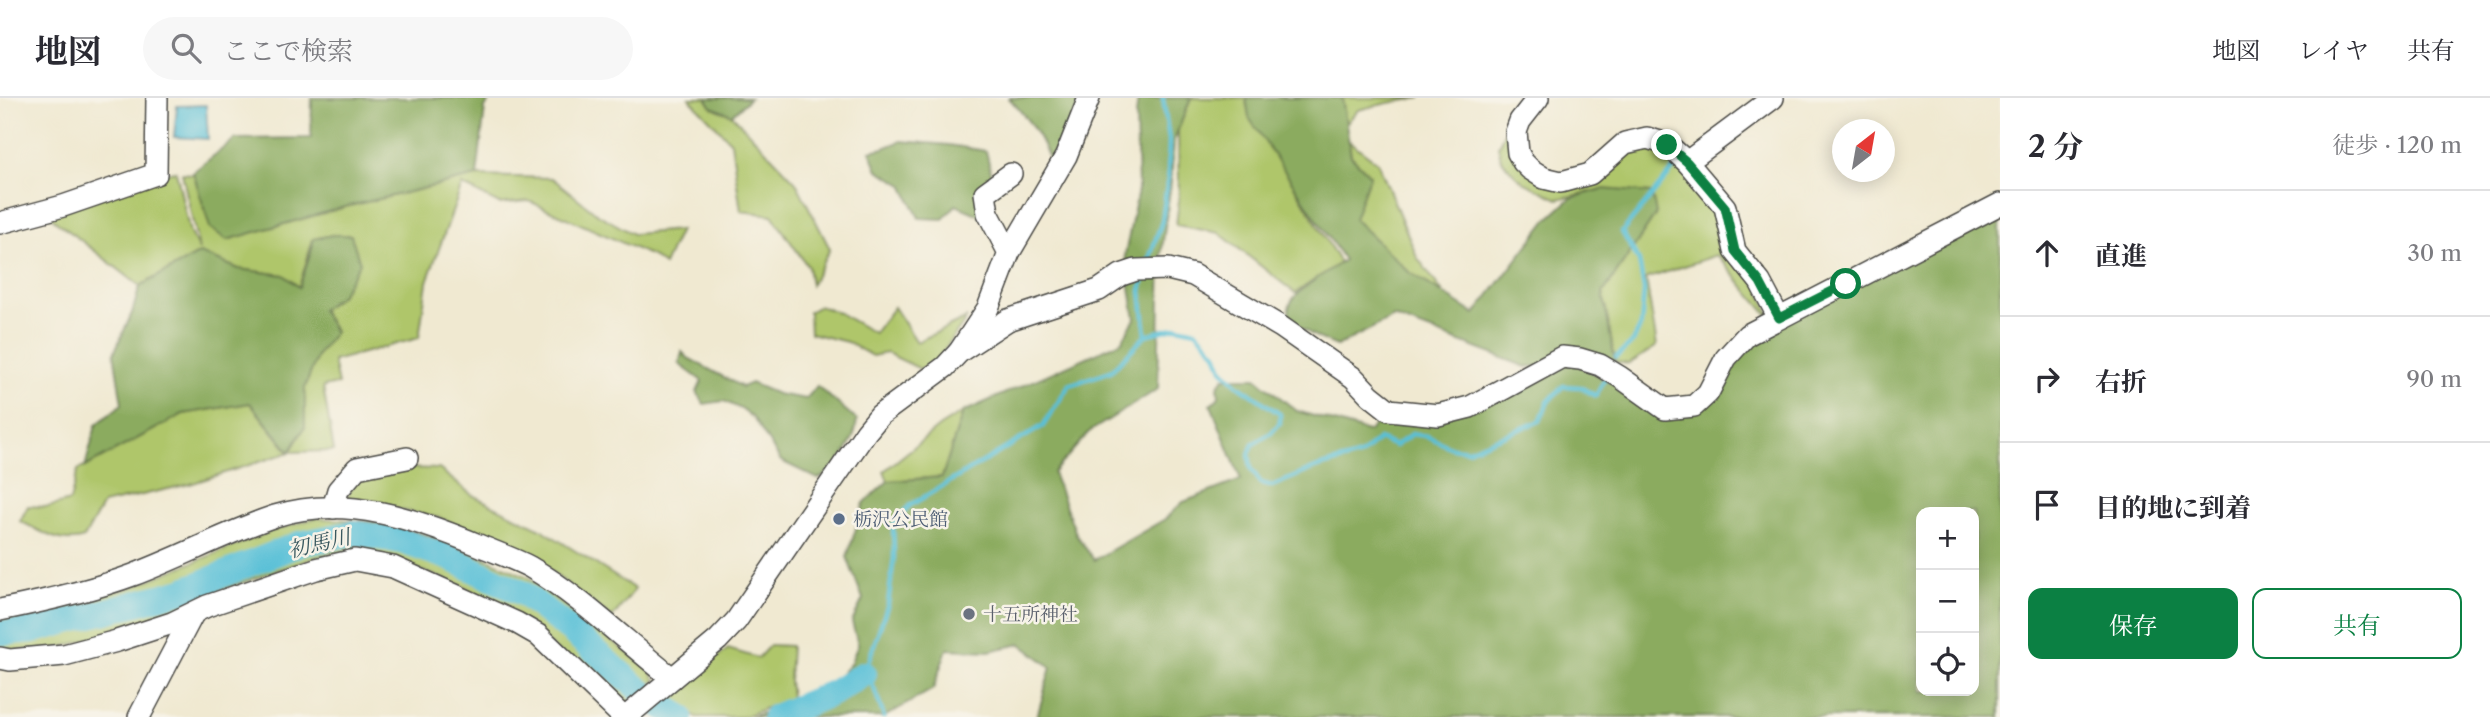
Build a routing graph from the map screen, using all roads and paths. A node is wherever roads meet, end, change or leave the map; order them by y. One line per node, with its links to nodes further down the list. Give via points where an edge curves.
1 (157, 98): 8 (street, via 156,174)
2 (1089, 98): 9 (street, via 1066,156)
3 (1538, 98): 5 (street, via 1516,132 1523,162 1544,178 1561,182 1590,174 1625,143 1647,138 1667,145)
4 (1773, 98): 5 (street)
5 (1687, 162): 10 (street, via 1725,207 1735,251 1760,282)
6 (1011, 174): 9 (street, via 985,193 988,213)
7 (2000, 204): 10 (street)
8 (0, 223)
9 (1009, 253): 11 (street, via 988,308)
10 (1779, 318): 11 (street, via 1747,335 1726,358 1708,393 1692,407 1664,409 1600,365 1562,357 1470,407 1438,415 1390,410 1354,378 1259,314 1192,275 1168,269 1136,270 1099,290 1008,320)
11 (959, 352): 17 (street, via 945,368 880,415 736,621)
12 (407, 458): 13 (street, via 356,468 338,491)
13 (333, 508): 14 (street, via 276,516 131,576 66,597); 17 (street, via 379,512 416,522 529,567 583,605)
14 (0, 610)
15 (193, 614): 16 (street, via 64,655); 18 (street, via 316,569 355,560 393,567 538,635); 19 (street)
16 (0, 658)
17 (668, 681): 18 (street)
18 (628, 714)
19 (139, 717)

